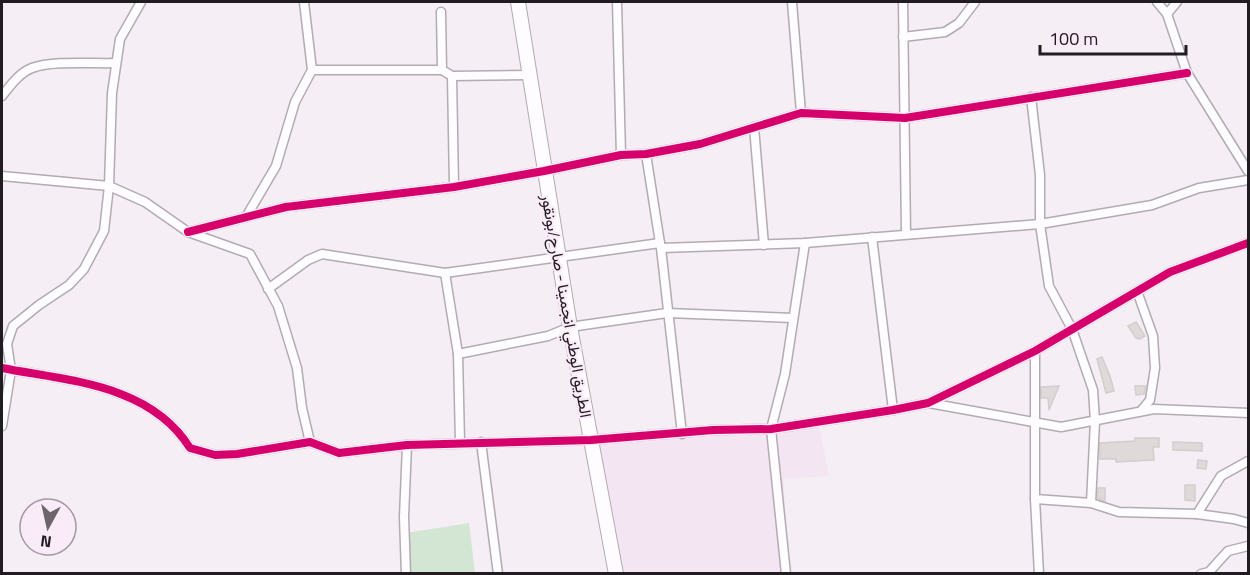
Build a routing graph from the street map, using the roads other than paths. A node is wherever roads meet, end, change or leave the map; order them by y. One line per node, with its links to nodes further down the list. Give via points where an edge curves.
1 (141, 2): 13 (street, via 120,39)
2 (304, 2): 14 (street)
3 (518, 2): 17 (highway, الطريق الوطني انجمينا - صارح/بونقور)
4 (617, 2): 25 (street)
5 (792, 2): 21 (street)
6 (903, 2): 12 (street)
7 (975, 2): 12 (street, via 960,23 945,32)
8 (1157, 2): 11 (street)
9 (1177, 2): 11 (street)
10 (441, 12): 15 (street)
11 (1167, 14): 16 (street)
12 (903, 37): 22 (street)
13 (116, 63): 19 (street, via 32,68); 30 (street)
14 (312, 70): 15 (street); 32 (street, via 295,102 276,166)
15 (442, 70): 18 (street)
16 (1187, 73): 20 (street); 27 (street)
17 (529, 75): 18 (street); 26 (highway, الطريق الوطني انجمينا - صارح/بونقور)
18 (452, 76): 31 (street)
19 (2, 96)
20 (1031, 97): 22 (street); 33 (street, via 1040,175)
21 (801, 113): 22 (street); 23 (street)
22 (905, 118): 35 (street)
23 (754, 127): 24 (street, via 700,144); 39 (street)
24 (646, 154): 25 (street); 40 (street)
25 (621, 155): 26 (street)
26 (544, 171): 31 (street); 41 (highway, الطريق الوطني انجمينا - صارح/بونقور)
27 (1248, 171)
28 (2, 176): 30 (street)
29 (1248, 180): 33 (street, via 1199,188 1152,205)
30 (109, 186): 34 (street, via 145,202); 52 (street, via 104,231 84,269 69,285 13,326 7,344)
31 (454, 187): 32 (street, via 286,207)
32 (246, 217): 34 (street)
33 (1040, 224): 35 (street); 48 (street, via 1049,286)
34 (188, 232): 43 (street, via 250,254)
35 (906, 234): 36 (street)
36 (872, 237): 37 (street); 54 (street)
37 (805, 243): 39 (street); 46 (street)
38 (1248, 243): 44 (street, via 1170,272)
39 (764, 245): 40 (street)
40 (660, 246): 41 (street); 45 (street)
41 (559, 259): 42 (street); 47 (highway, الطريق الوطني انجمينا - صارح/بونقور)
42 (445, 273): 43 (street, via 322,254); 50 (street)
43 (268, 289): 63 (street, via 278,306 297,368)
44 (1137, 291): 48 (street); 55 (street, via 1153,336 1155,368 1150,400)
45 (667, 313): 46 (street); 47 (street); 61 (street)
46 (794, 318): 60 (street)
47 (570, 327): 50 (street, via 548,336); 62 (highway, الطريق الوطني انجمينا - صارح/بونقور)
48 (1072, 329): 49 (street); 57 (street, via 1093,390)
49 (1035, 351): 53 (street); 58 (street)
50 (458, 354): 65 (street)
51 (2, 368): 52 (street)
52 (11, 370): 59 (street); 63 (street, via 84,382 129,397 160,414 180,432 190,448 215,455)
53 (928, 402): 54 (street); 58 (street)
54 (893, 410): 60 (street)
55 (1141, 412): 56 (street, via 1154,409); 57 (street)
56 (1248, 413)
57 (1095, 421): 58 (street, via 1061,428); 69 (street)
58 (1035, 422): 68 (street)
59 (2, 426)
60 (771, 429): 61 (street); 76 (street)
61 (682, 434): 62 (street)
62 (591, 440): 64 (street); 75 (highway, الطريق الوطني انجمينا - صارح/بونقور)
63 (310, 442): 66 (street, via 339,453)
64 (481, 442): 65 (street); 74 (street)
65 (460, 443): 66 (street)
66 (407, 445): 73 (street)
67 (1248, 461): 70 (street, via 1221,476)
68 (1035, 499): 69 (street); 77 (street)
69 (1091, 504): 70 (street, via 1119,512)
70 (1197, 514): 71 (street)
71 (1248, 523)
72 (1248, 546): 78 (street, via 1228,551 1209,572)
73 (406, 573)
74 (498, 573)
75 (616, 573)
76 (786, 573)
77 (1039, 573)
78 (1201, 573)

